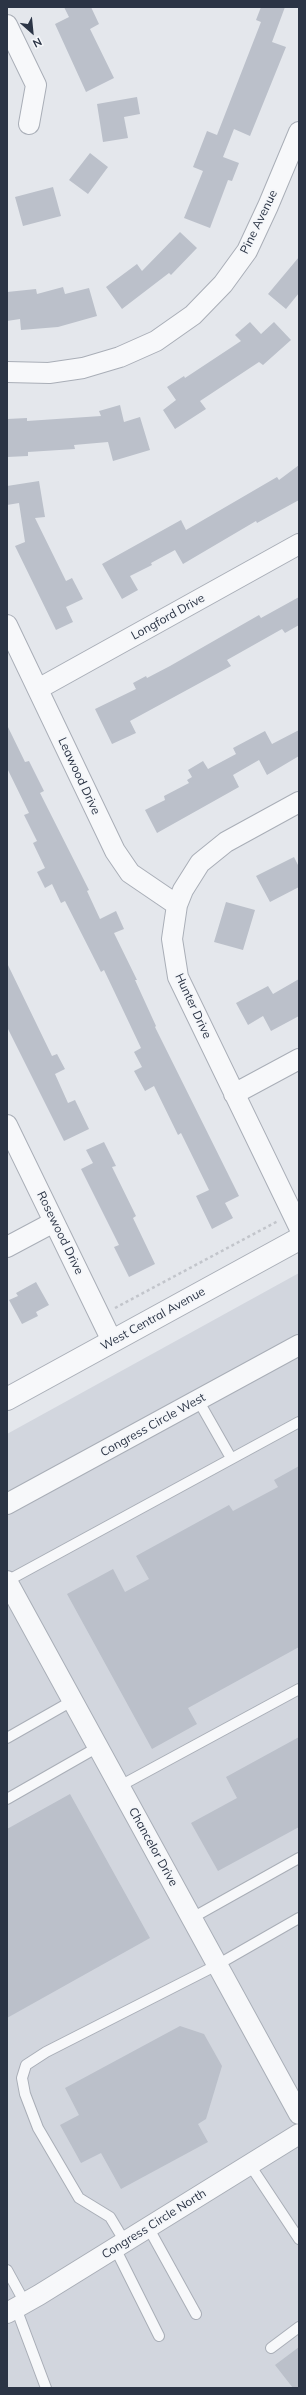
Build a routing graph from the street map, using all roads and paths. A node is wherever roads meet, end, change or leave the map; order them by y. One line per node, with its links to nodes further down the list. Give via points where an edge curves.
1 (7, 24): 2 (street, via 36,85)
2 (29, 124)
3 (299, 132): 4 (street, Pine Avenue, via 247,250 223,284 193,315 156,341 120,357 83,368 49,373)
4 (7, 372)
5 (299, 544): 7 (street, Longford Drive)
6 (7, 624): 7 (street, Leawood Drive)
7 (38, 689): 9 (street, Leawood Drive, via 115,851 130,873)
8 (299, 802): 9 (street, Hunter Drive, via 212,852 200,863)
9 (177, 905): 11 (street, Hunter Drive, via 172,939 178,977)
10 (299, 1059): 11 (street)
11 (234, 1094): 13 (street, Hunter Drive)
12 (7, 1125): 14 (street, Rosewood Drive)
13 (296, 1220): 17 (path)
14 (54, 1222): 16 (street); 17 (street, Rosewood Drive)
15 (299, 1238): 18 (street, West Central Avenue)
16 (7, 1247)
17 (100, 1316): 18 (street, Rosewood Drive)
18 (112, 1341): 20 (street, West Central Avenue)
19 (299, 1345): 21 (street, Congress Circle West)
20 (7, 1399)
21 (198, 1400): 23 (lane); 24 (street, Congress Circle West)
22 (299, 1422): 23 (lane)
23 (231, 1458): 25 (lane)
24 (7, 1504)
25 (7, 1581): 27 (street, Chancelor Drive)
26 (299, 1690): 30 (lane)
27 (72, 1701): 28 (lane); 29 (street, Chancelor Drive)
28 (7, 1738)
29 (98, 1747): 30 (street, Chancelor Drive); 31 (lane)
30 (120, 1786): 33 (street, Chancelor Drive)
31 (7, 1799)
32 (299, 1858): 33 (lane)
33 (192, 1918): 35 (street, Chancelor Drive)
34 (299, 1918): 35 (lane)
35 (217, 1965): 36 (street, Chancelor Drive); 41 (lane, via 46,2052 26,2065 22,2078 25,2094 38,2128 79,2198 110,2217)
36 (299, 2114)
37 (299, 2134): 38 (street, Congress Circle North)
38 (250, 2164): 39 (street, Congress Circle North); 40 (lane)
39 (148, 2227): 41 (street, Congress Circle North); 44 (lane)
40 (299, 2239)
41 (120, 2245): 43 (street, Congress Circle North); 46 (lane)
42 (7, 2270): 43 (lane)
43 (16, 2308): 48 (lane)
44 (196, 2314)
45 (299, 2328): 47 (lane)
46 (159, 2336)
47 (271, 2348)
48 (46, 2388)

